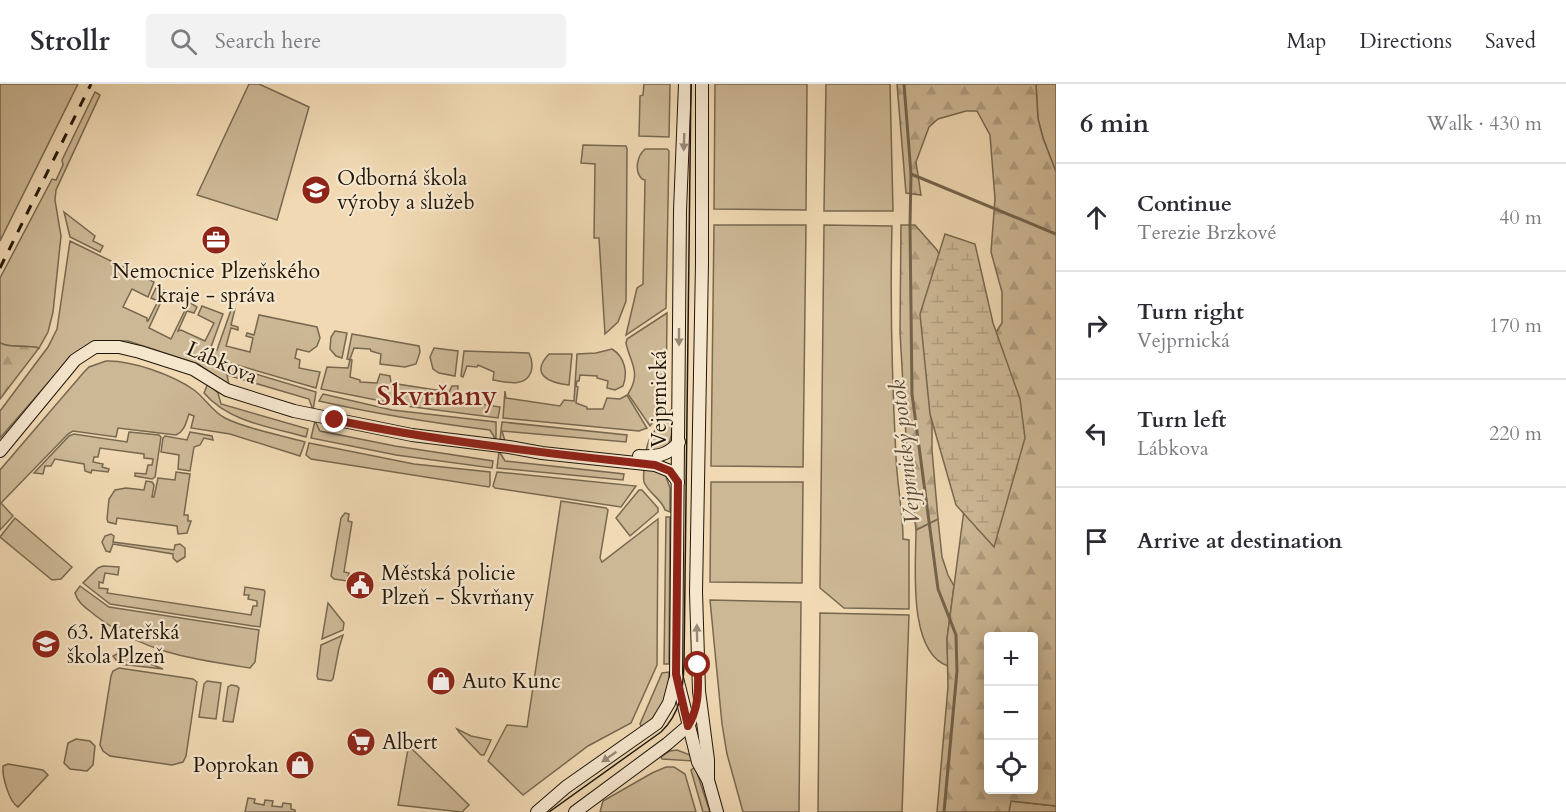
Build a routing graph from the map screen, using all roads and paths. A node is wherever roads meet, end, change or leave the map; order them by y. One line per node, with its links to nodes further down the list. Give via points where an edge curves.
1 (685, 84): 3 (main road, Vejprnická, one-way to 3)
2 (702, 84): 8 (main road, Vejprnická, one-way to 2, via 696,568)
3 (679, 442): 4 (main road, Lábkova, via 668,453 653,456); 6 (main road, Vejprnická)
4 (509, 447): 5 (main road, Lábkova, via 412,435 294,411 237,394 193,369 119,347 95,347 75,360); 6 (main road, Lábkova, via 655,465 670,471)
5 (0, 451)
6 (678, 482): 7 (main road, Vejprnická)
7 (676, 674): 9 (main road, Vejprnická); 11 (main road, one-way to 11, via 669,703 657,723)
8 (699, 691): 9 (main road); 10 (main road, Vejprnická)
9 (688, 726): 10 (main road, Vejprnická, via 698,762); 12 (main road)
10 (708, 780): 13 (main road, Vejprnická)
11 (537, 812)
12 (575, 812)
13 (717, 812)

